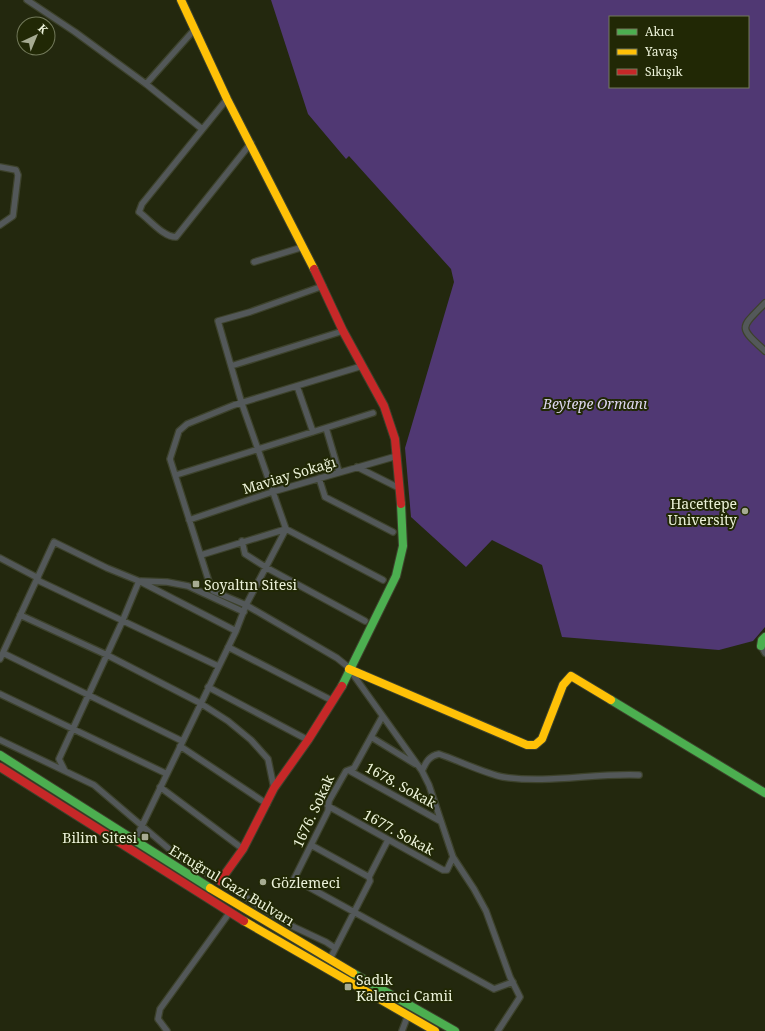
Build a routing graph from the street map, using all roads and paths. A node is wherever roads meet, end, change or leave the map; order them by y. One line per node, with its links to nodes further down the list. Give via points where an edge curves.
1 (27, 0): 3 (street)
2 (181, 0): 4 (street)
3 (32, 2): 5 (street)
4 (194, 30): 5 (street); 6 (street)
5 (146, 84): 7 (street)
6 (227, 99): 7 (street); 8 (street)
7 (202, 129): 8 (street, via 140,208 139,212 171,237 176,237)
8 (251, 143): 11 (street)
9 (0, 167): 10 (street, via 16,170 18,175 13,216)
10 (0, 225)
11 (303, 247): 12 (street); 13 (street)
12 (254, 262)
13 (323, 286): 15 (street); 17 (street, via 218,321)
14 (765, 303): 16 (street, via 744,328)
15 (343, 331): 17 (street); 18 (street)
16 (765, 351)
17 (231, 366): 20 (street)
18 (362, 366): 19 (street); 25 (street, via 384,406 395,439)
19 (297, 386): 20 (street); 23 (street)
20 (242, 404): 24 (street); 28 (street, via 187,424 179,431 170,459)
21 (373, 413): 22 (street)
22 (326, 428): 23 (street); 27 (street)
23 (313, 432): 24 (street)
24 (257, 449): 28 (street); 31 (street)
25 (397, 456): 26 (street, Maviay Sokağı); 30 (street)
26 (357, 467): 27 (street, Maviay Sokağı); 30 (street)
27 (339, 472): 29 (street, Maviay Sokağı)
28 (176, 476): 32 (street)
29 (319, 478): 31 (street, Maviay Sokağı); 34 (street, via 325,497)
30 (399, 488): 54 (street, via 403,546 398,569)
31 (272, 492): 32 (street, Maviay Sokağı); 33 (street)
32 (190, 520): 36 (street)
33 (286, 529): 35 (street); 38 (street); 41 (street)
34 (393, 532)
35 (242, 541): 36 (street); 38 (street, via 245,554)
36 (201, 555): 42 (street, via 213,591)
37 (0, 558): 39 (street)
38 (267, 568): 42 (street); 45 (street)
39 (37, 579): 40 (street, via 54,542); 44 (street); 46 (street)
40 (138, 580): 43 (street, via 188,586); 46 (street); 47 (street)
41 (383, 580)
42 (246, 605): 43 (street); 54 (street, via 337,658)
43 (244, 612): 47 (street)
44 (20, 616): 51 (street); 52 (street)
45 (365, 621)
46 (122, 622): 51 (street); 53 (street)
47 (236, 631): 49 (street)
48 (765, 637): 50 (street, via 762,640)
49 (228, 647): 53 (street); 58 (street)
50 (763, 650)
51 (107, 655): 57 (street); 59 (street)
52 (1, 656): 57 (street)
53 (218, 666): 55 (street)
54 (349, 670): 58 (street); 60 (street); 75 (street, via 527,745 535,745 542,739 563,685 571,676)
55 (208, 687): 59 (street); 64 (street)
56 (0, 694): 61 (street)
57 (88, 695): 61 (street); 65 (street)
58 (333, 701): 64 (street)
59 (200, 703): 65 (street); 74 (street, via 239,730 268,759)
60 (382, 716): 62 (street, 1676. Sokak); 68 (street)
61 (72, 729): 70 (street, via 59,759); 71 (street)
62 (371, 737): 68 (street); 69 (street, 1676. Sokak, via 354,768)
63 (0, 740): 70 (street)
64 (308, 740): 74 (street)
65 (181, 743): 71 (street); 76 (street)
66 (0, 755): 81 (street, Ertuğrul Gazi Bulvarı)
67 (0, 767): 90 (street, Ertuğrul Gazi Bulvarı)
68 (420, 769): 72 (street, via 432,756 440,754 501,777 551,779 615,774); 78 (street, via 429,785)
69 (350, 770): 77 (street, 1676. Sokak, via 346,771); 78 (street, 1678. Sokak)
70 (65, 771): 79 (street, via 94,785)
71 (166, 774): 73 (street)
72 (638, 775)
73 (160, 787): 79 (street); 85 (street)
74 (274, 788): 76 (street)
75 (765, 793)
76 (267, 804): 85 (street)
77 (328, 806): 82 (street, 1677. Sokak); 83 (street, 1676. Sokak)
78 (440, 821): 86 (street)
79 (143, 826): 80 (street); 88 (street, via 175,854)
80 (138, 834): 81 (street); 84 (street)
81 (125, 836): 84 (street, Ertuğrul Gazi Bulvarı)
82 (388, 840): 86 (street, 1677. Sokak, via 443,870 447,870); 87 (street)
83 (312, 845): 87 (street); 89 (street, 1676. Sokak, via 294,879)
84 (144, 847): 92 (street, Ertuğrul Gazi Bulvarı)
85 (244, 848): 88 (street)
86 (453, 857): 93 (street, via 486,911)
87 (369, 877): 89 (street, via 370,881)
88 (220, 881): 91 (street, via 294,927)
89 (353, 911): 91 (street); 93 (street, via 494,989)
90 (230, 912): 94 (street, Ertuğrul Gazi Bulvarı); 95 (street, via 160,1009 158,1019)
91 (334, 948): 92 (street)
92 (330, 959): 98 (street, Ertuğrul Gazi Bulvarı)
93 (513, 982): 99 (street, via 520,997)
94 (408, 1015): 96 (street); 97 (street, Ertuğrul Gazi Bulvarı)
95 (167, 1031)
96 (402, 1031)
97 (435, 1031)
98 (455, 1031)
99 (498, 1031)

